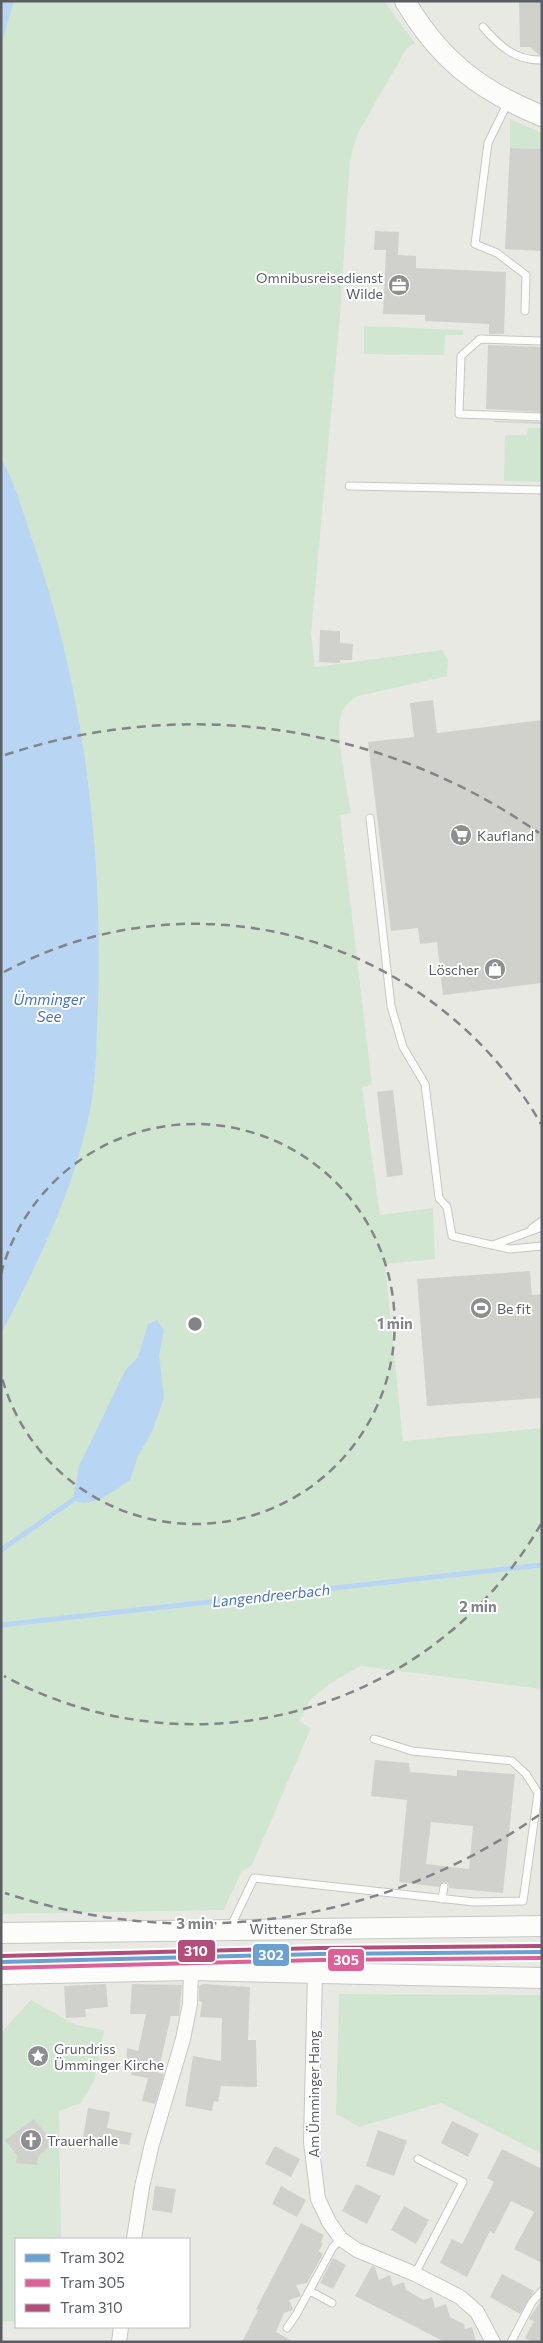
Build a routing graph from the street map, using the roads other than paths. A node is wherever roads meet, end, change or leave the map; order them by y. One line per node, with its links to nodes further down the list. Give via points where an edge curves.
1 (405, 1): 4 (main road, via 440,51 478,83)
2 (483, 27): 3 (lane, via 514,55 530,61)
3 (542, 60)
4 (508, 102): 5 (main road); 6 (lane, via 488,143 475,244 497,253 526,275)
5 (542, 116)
6 (525, 311)
7 (542, 341): 8 (lane, via 480,338 461,356 459,414)
8 (542, 417)
9 (349, 486): 10 (lane)
10 (542, 490)
11 (370, 818): 15 (lane, via 391,1006 403,1047 425,1084 439,1198 447,1207 452,1236)
12 (542, 1221): 14 (lane)
13 (542, 1227): 14 (lane)
14 (530, 1230): 15 (lane)
15 (493, 1245): 16 (lane, via 510,1249)
16 (542, 1246)
17 (374, 1738): 19 (lane, via 412,1751 512,1761 526,1774 538,1793 523,1901)
18 (444, 1887): 19 (lane)
19 (442, 1899): 21 (lane, via 254,1878)
20 (542, 1926): 21 (main road, Wittener Straße)
21 (229, 1928): 22 (main road, Wittener Straße)
22 (1, 1933)
23 (191, 1970): 24 (main road); 25 (main road); 28 (street, via 190,2004 183,2038 152,2144)
24 (315, 1973): 26 (main road); 29 (street, Am Ümminger Hang, via 313,2164 318,2199)
25 (1, 1974)
26 (542, 1978)
27 (418, 2159): 30 (lane, via 463,2182)
28 (134, 2238)
29 (341, 2239): 30 (street, Am Ümminger Hang, via 357,2250); 32 (lane, via 333,2247)
30 (415, 2274): 35 (street, Am Ümminger Hang, via 466,2302 477,2312)
31 (542, 2290): 36 (lane)
32 (310, 2291): 33 (lane); 34 (lane)
33 (332, 2303)
34 (287, 2328)
35 (493, 2342)
36 (511, 2342)

